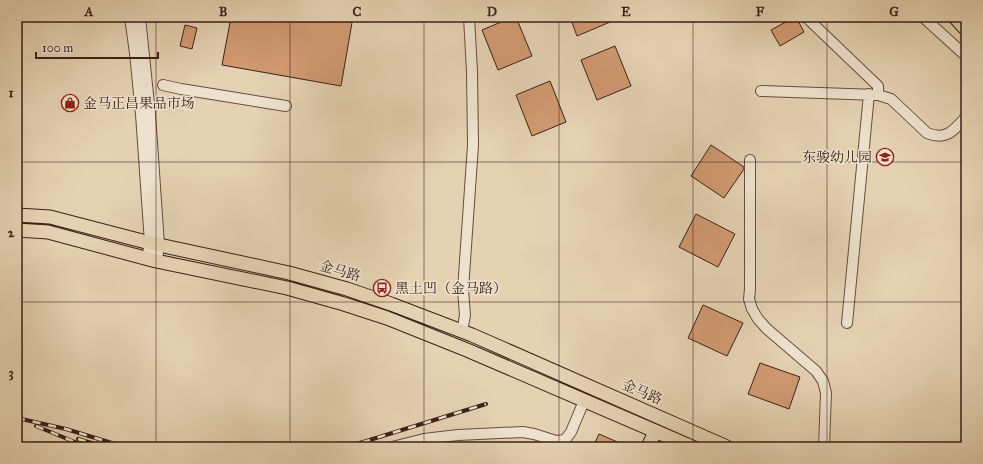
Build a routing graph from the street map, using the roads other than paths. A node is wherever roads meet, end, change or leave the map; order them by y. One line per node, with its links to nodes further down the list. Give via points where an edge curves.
1 (130, 17): 17 (street)
2 (140, 17): 17 (street, via 150,114)
3 (468, 17): 20 (street, via 473,145)
4 (806, 17): 11 (street, via 878,86)
5 (923, 17): 8 (street)
6 (956, 17): 7 (highway)
7 (966, 28)
8 (966, 56)
9 (163, 85): 12 (street)
10 (761, 91): 11 (street)
11 (873, 94): 13 (street, via 891,99 927,133 933,135 947,135); 19 (street)
12 (286, 106)
13 (966, 117)
14 (750, 160): 29 (street, via 749,299 758,319 767,329 816,371 823,381 826,393)
15 (17, 214): 17 (main road, 金马路, via 50,217)
16 (17, 230): 18 (main road, via 48,232)
17 (154, 244): 18 (street, via 158,254); 20 (main road, 金马路, via 289,273 347,289)
18 (151, 259): 21 (main road, via 287,288 387,318)
19 (847, 323)
20 (462, 332): 28 (main road, 金马路)
21 (584, 401): 22 (main road); 23 (street)
22 (659, 433): 25 (main road); 26 (main road); 27 (main road)
23 (564, 443): 24 (street, via 524,432 458,434)
24 (392, 447)
25 (648, 447)
26 (657, 447)
27 (692, 447)
28 (727, 447)
29 (824, 447)

